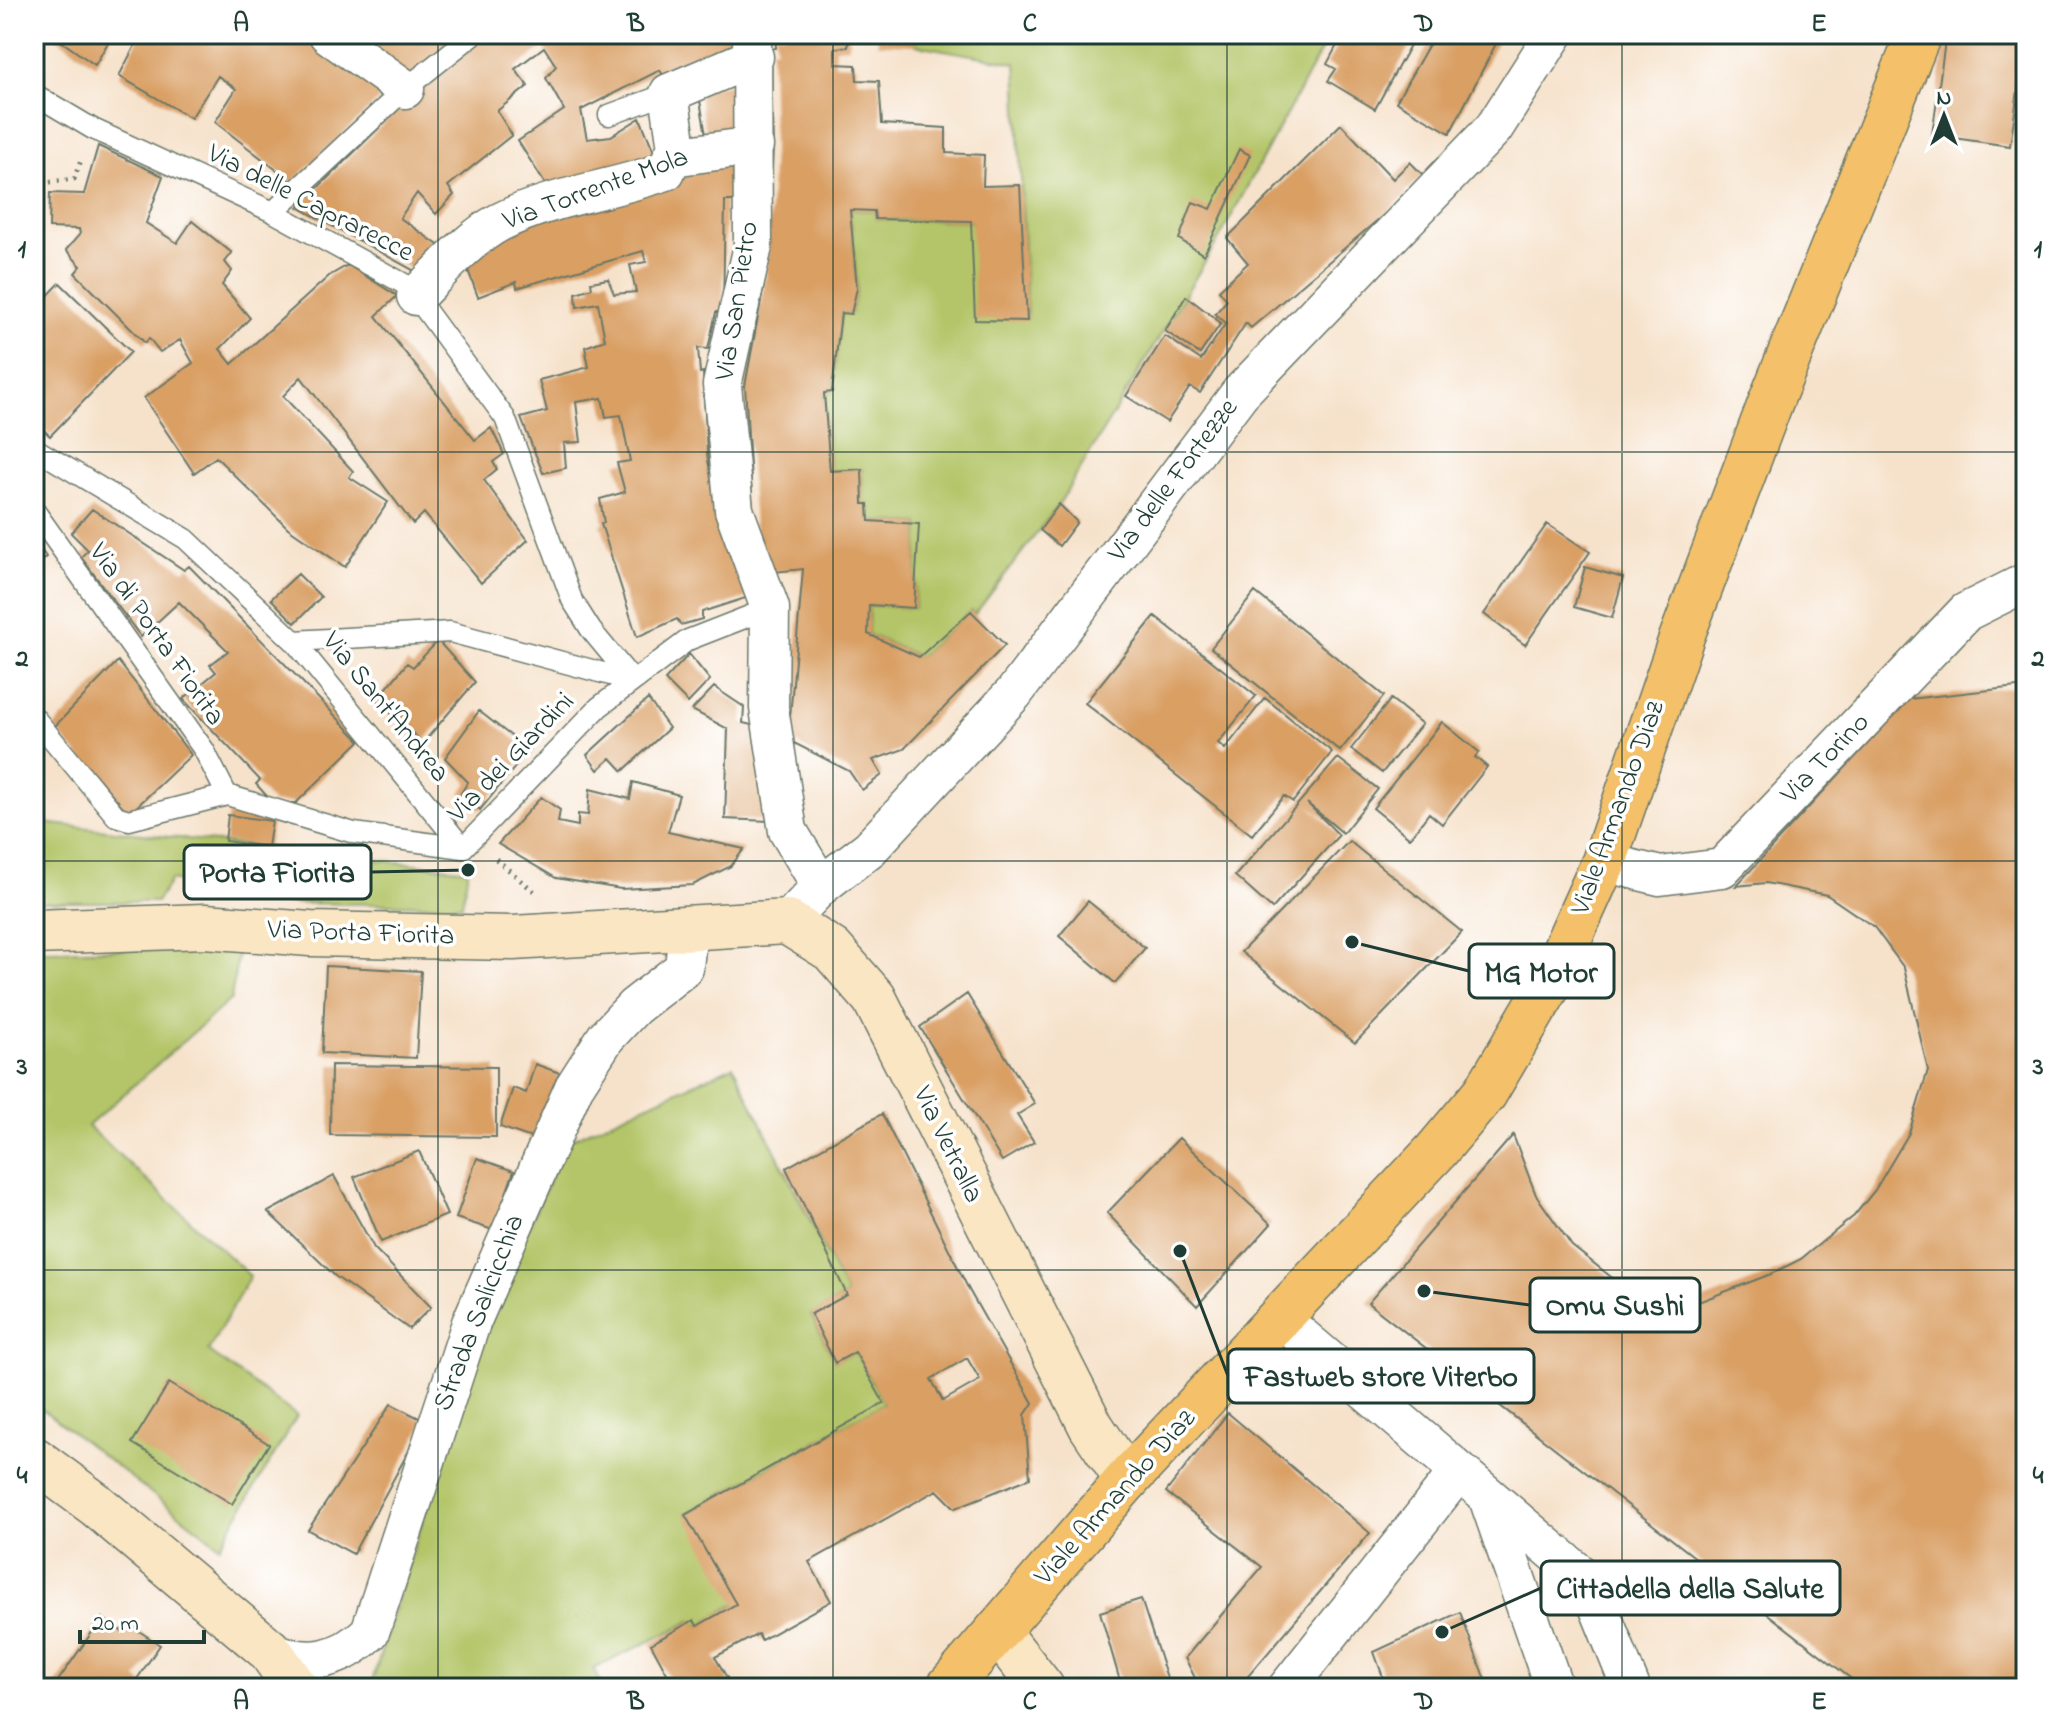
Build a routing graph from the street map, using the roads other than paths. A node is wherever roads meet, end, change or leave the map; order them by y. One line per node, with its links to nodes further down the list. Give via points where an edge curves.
1 (328, 34): 6 (street)
2 (474, 34): 6 (lane)
3 (1554, 34): 24 (street, Via delle Fortezze, via 1494,128 1240,393 1014,693 870,848)
4 (1919, 34): 23 (main road, Viale Armando Diaz, via 1760,429)
5 (753, 46): 7 (street); 10 (street, Via San Pietro)
6 (405, 89): 12 (lane)
7 (669, 93): 9 (lane); 11 (street)
8 (34, 94): 12 (lane, Via delle Caprarecce, via 93,129)
9 (609, 115)
10 (754, 146): 11 (street, Via Torrente Mola); 17 (street, Via San Pietro, via 753,246 722,385 734,510)
11 (678, 155): 13 (street, Via Torrente Mola, via 666,171 601,186 499,223)
12 (273, 212): 13 (lane, Via delle Caprarecce, via 408,286)
13 (416, 296): 19 (lane, Via delle Caprarecce, via 505,418 572,600)
14 (34, 448): 18 (lane, Via Sant'Andrea, via 186,539)
15 (34, 510): 21 (lane, Via di Porta Fiorita, via 204,750)
16 (2026, 582): 23 (street, Via Torino, via 1966,612 1722,868 1660,876)
17 (770, 608): 19 (lane, Via dei Giardini, via 688,640); 24 (street, Via San Pietro, via 769,708 788,831)
18 (294, 641): 19 (lane, Via Sant'Andrea, via 450,632); 22 (lane, Via Sant'Andrea)
19 (633, 681): 22 (lane, Via dei Giardini, via 599,707)
20 (34, 717): 21 (lane, via 116,816 129,820)
21 (227, 795): 22 (lane, Via dei Giardini, via 354,833)
22 (463, 848)
23 (1604, 862): 28 (main road, Viale Armando Diaz, via 1547,988 1485,1093)
24 (821, 886): 25 (street, Via delle Fortezze)
25 (787, 922): 26 (main road); 30 (main road, Via Vetralla, via 832,950 874,998 1091,1426)
26 (688, 928): 27 (main road, Via Porta Fiorita, via 513,938 205,926); 33 (street, Strada Salicicchia, via 684,968 606,1037 574,1087 471,1323 370,1632 357,1645 326,1659 296,1660)
27 (34, 932)
28 (1281, 1319): 30 (main road, Viale Armando Diaz); 31 (street)
29 (34, 1459): 33 (main road)
30 (1127, 1480): 32 (main road, Viale Armando Diaz)
31 (1473, 1483): 37 (street); 38 (street); 39 (street, via 1588,1581)
32 (998, 1632): 35 (main road, Viale Armando Diaz); 36 (main road)
33 (269, 1650): 34 (main road)
34 (296, 1688)
35 (948, 1688)
36 (1042, 1688)
37 (1287, 1688)
38 (1554, 1688)
39 (1631, 1688)

